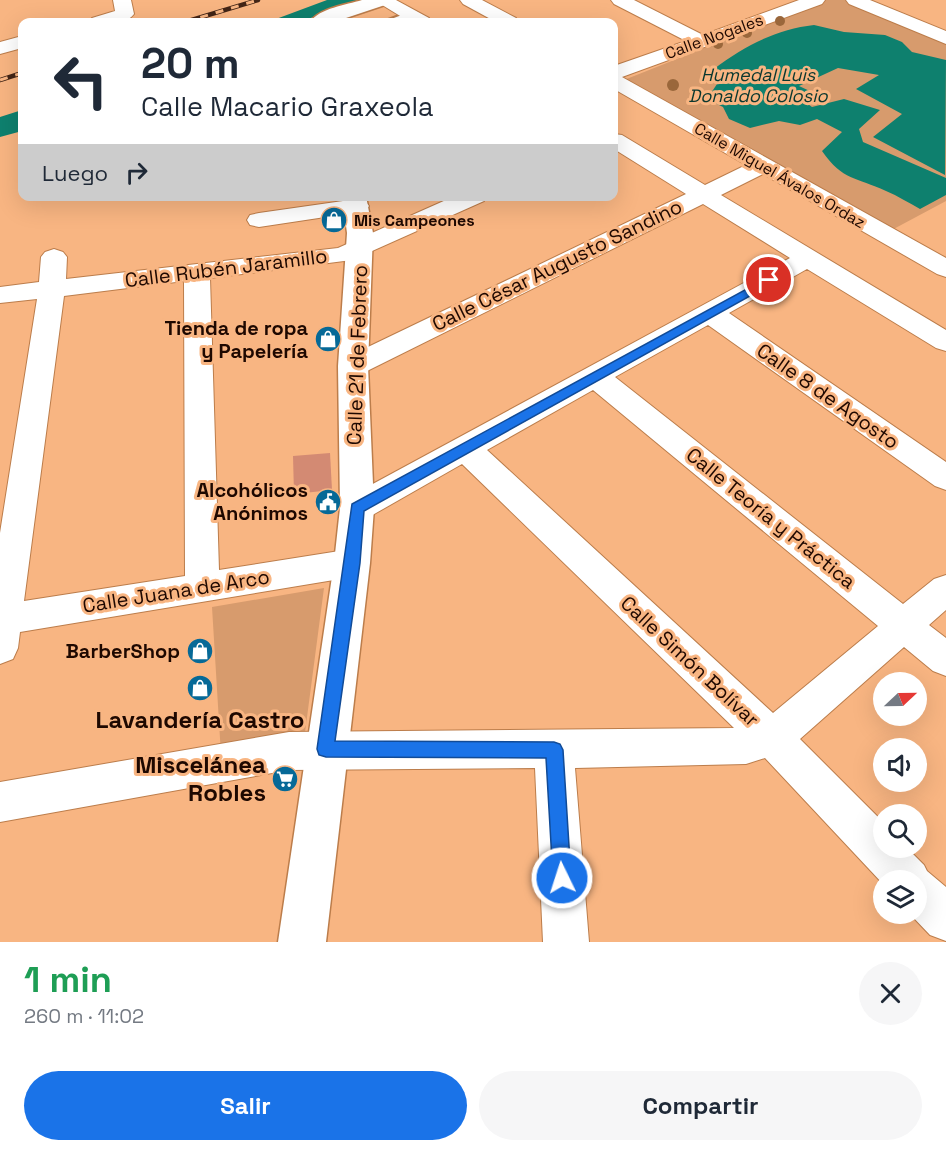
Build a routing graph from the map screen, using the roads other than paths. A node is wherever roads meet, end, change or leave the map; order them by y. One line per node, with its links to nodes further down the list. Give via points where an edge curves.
1 (122, 0): 8 (street, via 125,15)
2 (382, 0): 9 (street); 10 (street)
3 (469, 0): 11 (street)
4 (620, 0): 13 (street)
5 (855, 0): 7 (street)
6 (799, 2): 13 (street, Calle Nogales)
7 (891, 7): 12 (street)
8 (114, 18)
9 (328, 18)
10 (414, 18)
11 (502, 18)
12 (946, 38)
13 (701, 41): 16 (street, Calle Nogales)
14 (18, 43): 15 (street)
15 (0, 48)
16 (618, 72)
17 (618, 83): 19 (street, Calle Miguel Ávalos Ordaz)
18 (618, 142): 20 (street)
19 (762, 166): 20 (street, Calle César Augusto Sandino); 27 (street, Calle Miguel Ávalos Ordaz)
20 (703, 194): 26 (street); 33 (street, Calle César Augusto Sandino)
21 (356, 201): 23 (street); 24 (street, Calle 21 de Febrero)
22 (465, 201): 24 (street, Calle Rubén Jaramillo)
23 (259, 219)
24 (360, 249): 28 (street, Calle Rubén Jaramillo, via 343,255); 33 (street, Calle 21 de Febrero)
25 (54, 257): 29 (street)
26 (808, 258): 31 (street); 32 (street)
27 (945, 267)
28 (197, 271): 29 (street, Calle Rubén Jaramillo); 39 (street)
29 (52, 289): 30 (street, Calle Rubén Jaramillo); 42 (street)
30 (0, 295)
31 (710, 313): 34 (street); 36 (street, Calle 8 de Agosto)
32 (946, 342)
33 (352, 366): 37 (street, Calle 21 de Febrero)
34 (596, 376): 35 (street); 41 (street, Calle Teoría y Práctica)
35 (465, 448): 37 (street); 44 (street, Calle Simón Bolívar)
36 (946, 478)
37 (357, 508): 38 (street, Calle 21 de Febrero)
38 (352, 563): 39 (street, Calle Juana de Arco); 45 (street, Calle 21 de Febrero)
39 (202, 587): 42 (street, Calle Juana de Arco)
40 (946, 589): 41 (street)
41 (904, 626): 43 (street, Calle Teoría y Práctica); 44 (street)
42 (1, 629)
43 (946, 660)
44 (772, 738): 46 (street, via 746,746); 48 (street, Calle Simón Bolívar)
45 (326, 749): 46 (street); 47 (street, via 289,751); 51 (street, Calle 21 de Febrero)
46 (554, 750): 52 (street)
47 (0, 802)
48 (899, 870)
49 (927, 899): 50 (street)
50 (946, 919)
51 (302, 942)
52 (566, 942)

